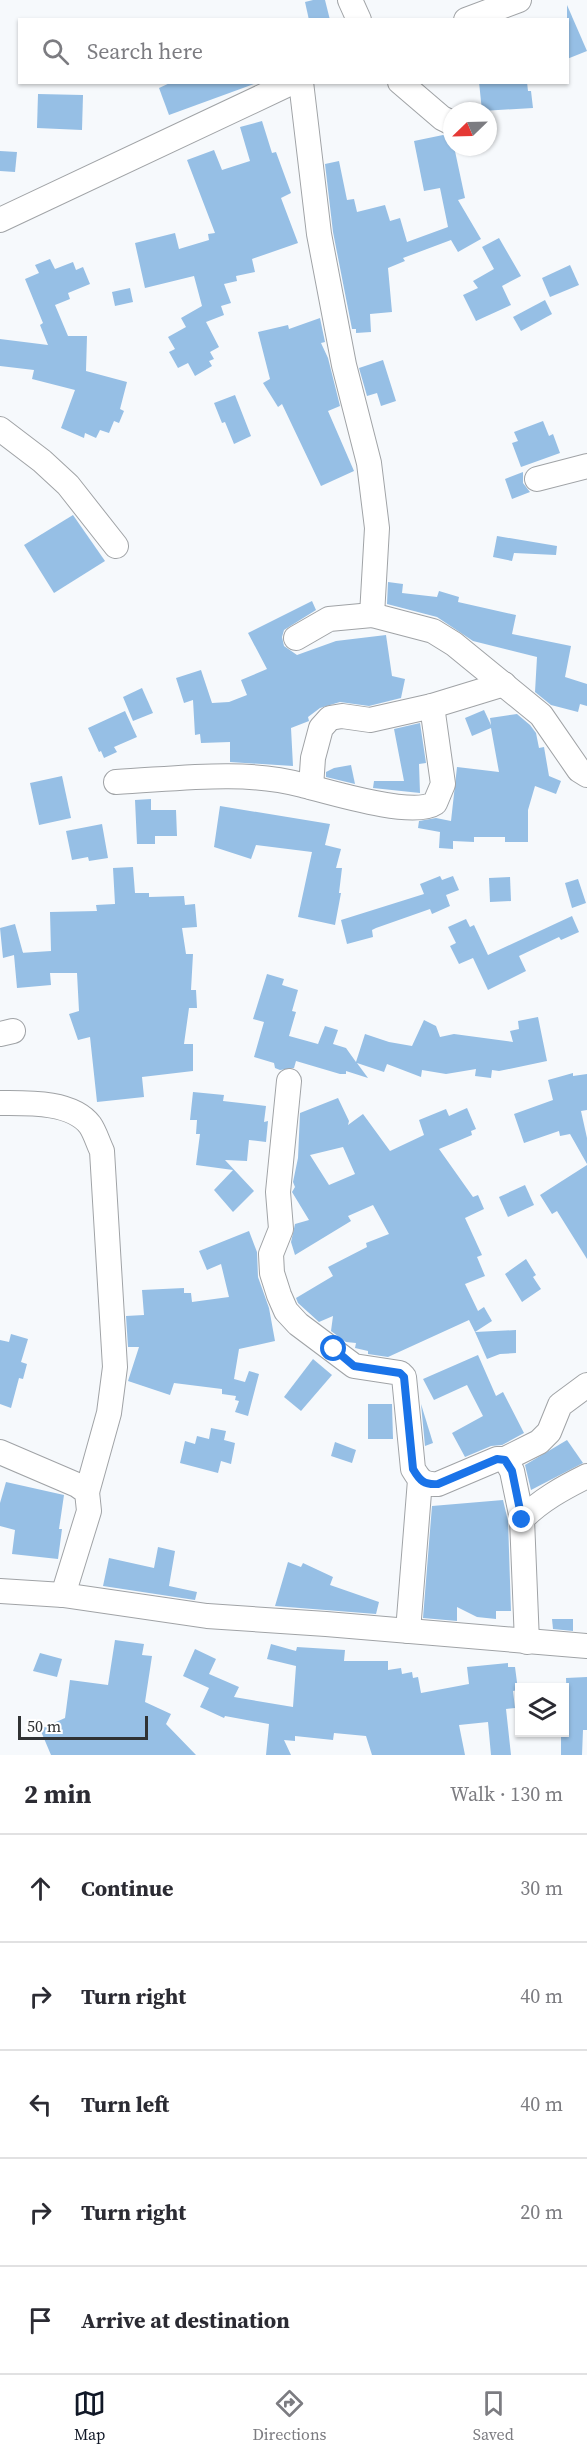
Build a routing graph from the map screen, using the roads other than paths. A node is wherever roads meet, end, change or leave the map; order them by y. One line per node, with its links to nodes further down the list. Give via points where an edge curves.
1 (351, 0): 3 (street)
2 (519, 0): 4 (street)
3 (358, 18)
4 (470, 18)
5 (289, 84): 9 (street)
6 (301, 84): 14 (street, via 320,234 344,365 369,463 377,528)
7 (402, 84): 8 (street)
8 (443, 118)
9 (0, 220)
10 (0, 429): 13 (street, via 68,485)
11 (587, 466): 12 (street)
12 (537, 479)
13 (116, 546)
14 (372, 615): 15 (street, via 329,619); 16 (street, via 433,631)
15 (296, 639)
16 (504, 684): 17 (street); 18 (street, via 541,715 579,770)
17 (432, 706): 20 (street, via 370,720 330,718 321,728); 20 (street, via 443,784 441,794 429,807 415,809)
18 (587, 775)
19 (116, 782): 20 (street, via 254,777)
20 (311, 787)
21 (289, 1081): 27 (street, via 278,1192 281,1228 272,1254 272,1273 279,1295 298,1324 354,1366 400,1373 404,1377 413,1469)
22 (0, 1103): 28 (street, via 69,1111 89,1124 102,1151 115,1367 109,1413)
23 (587, 1385): 25 (street, via 560,1405 549,1432 539,1442)
24 (0, 1452): 28 (street)
25 (505, 1460): 27 (street, via 497,1459 438,1484 427,1485); 29 (street, via 512,1471)
26 (587, 1476): 29 (street, via 559,1490)
27 (420, 1480): 32 (street)
28 (87, 1492): 31 (street, via 89,1511)
29 (522, 1520): 33 (street)
30 (0, 1591): 31 (street)
31 (63, 1595): 32 (street, via 207,1616)
32 (408, 1631): 33 (street)
33 (527, 1642): 34 (street)
34 (587, 1646)

